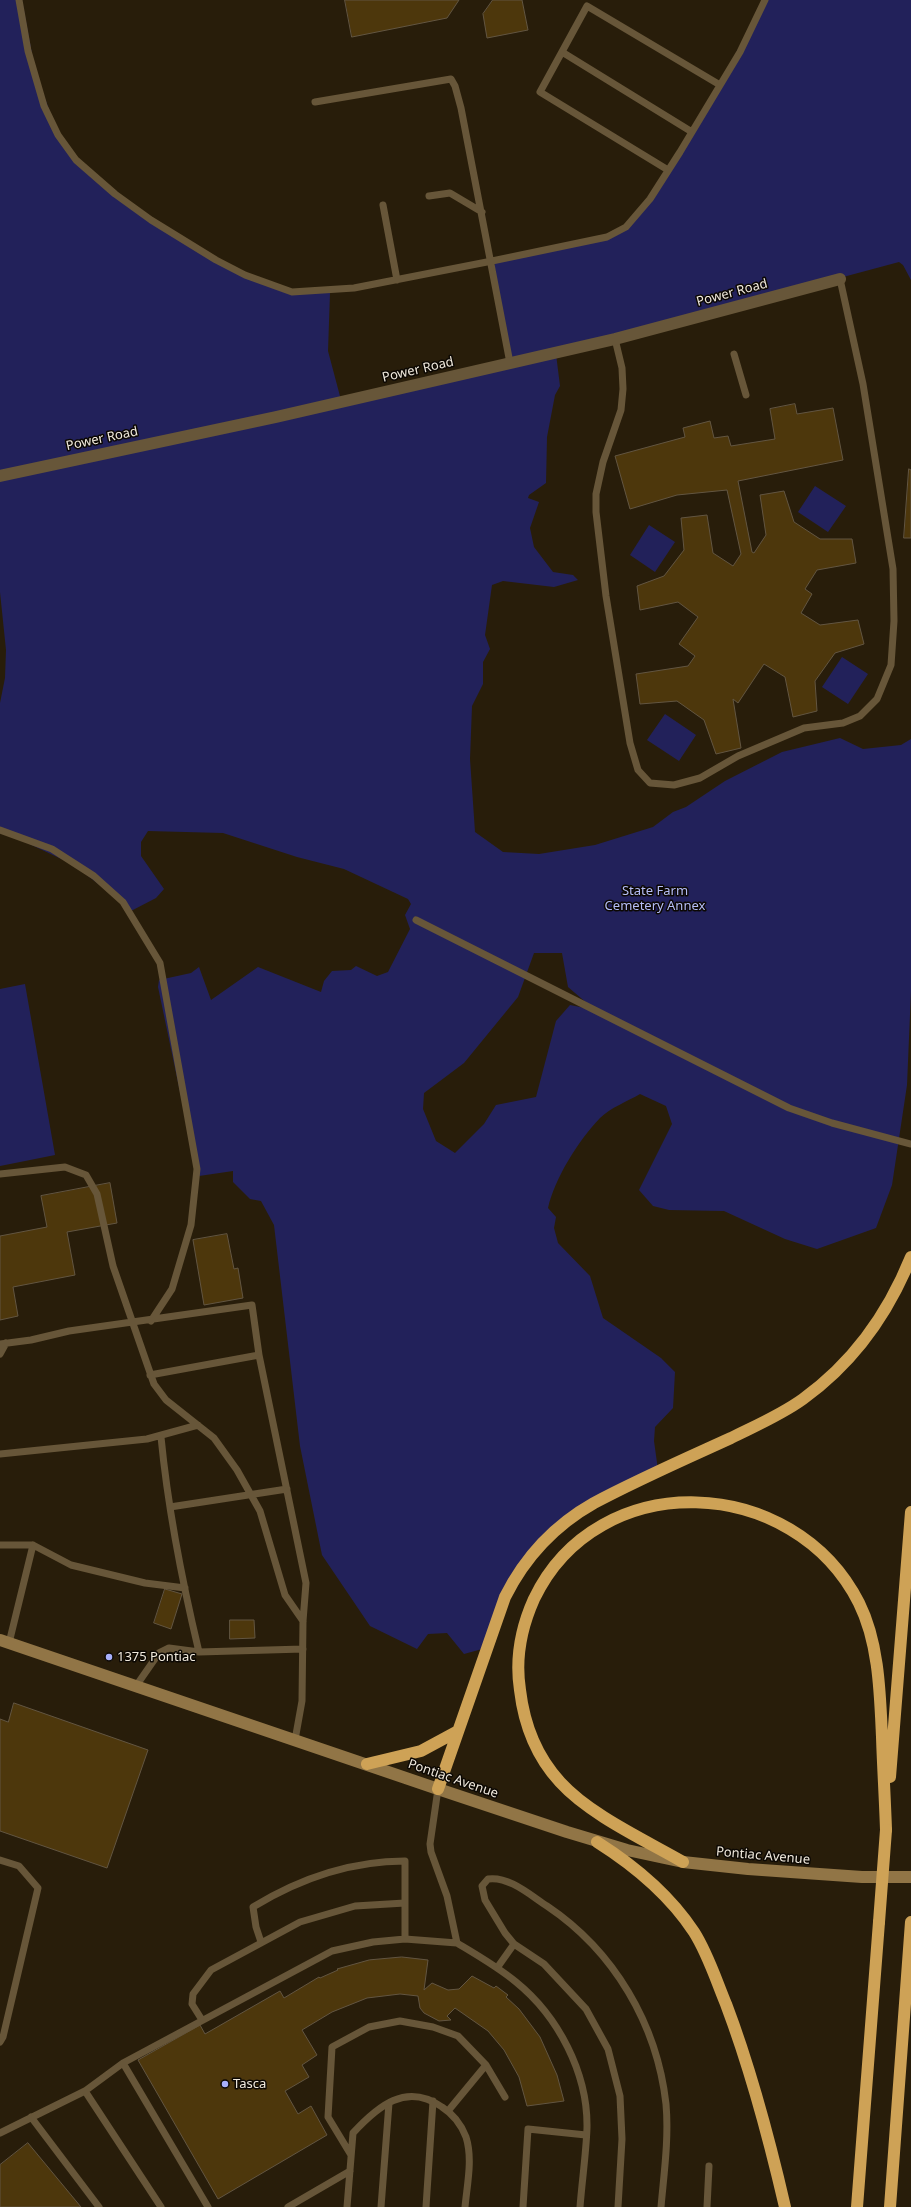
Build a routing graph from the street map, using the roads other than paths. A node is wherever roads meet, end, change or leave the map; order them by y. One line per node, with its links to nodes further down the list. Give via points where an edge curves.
1 (19, 0): 13 (lane, via 28,51 50,120 76,160 115,194 151,220 216,260 284,291 331,291)
2 (765, 0): 4 (lane, via 740,52)
3 (562, 52): 4 (lane, via 587,6); 6 (lane); 7 (lane, via 540,92)
4 (720, 85): 6 (lane)
5 (315, 102): 10 (lane, via 451,79 461,108)
6 (692, 132): 7 (lane)
7 (668, 170): 11 (lane, via 640,212 626,227 613,234 568,247)
8 (429, 196): 10 (lane, via 450,193)
9 (383, 206): 13 (lane)
10 (482, 212): 11 (lane)
11 (492, 261): 13 (lane); 16 (lane)
12 (840, 279): 14 (street, Power Road); 14 (lane, via 864,384 893,569 894,621 891,665 877,699 860,716 843,723 804,728 738,756 700,778 674,785 650,783 638,770 630,742 605,588 596,494 603,462 621,410 622,368)
13 (397, 280)
14 (615, 339): 16 (street, Power Road)
15 (734, 354): 17 (lane)
16 (510, 363): 18 (street, Power Road, via 276,417)
17 (746, 395)
18 (0, 476)
19 (0, 830): 24 (lane, via 52,849 94,876 123,902 160,964 197,1169 191,1225 172,1289)
20 (416, 920): 21 (lane, via 789,1108 832,1123)
21 (911, 1144)
22 (0, 1174): 25 (lane, via 65,1166 86,1175 97,1194 113,1266)
23 (911, 1257): 45 (highway, via 899,1286 863,1342 848,1360 803,1399 768,1420 600,1500 568,1520 542,1542 522,1568 505,1598)
24 (151, 1321): 25 (lane); 28 (lane, via 252,1305)
25 (132, 1324): 26 (lane, via 69,1331); 29 (lane)
26 (3, 1344): 27 (lane)
27 (0, 1354)
28 (259, 1355): 29 (lane); 33 (lane)
29 (150, 1375): 30 (lane, via 166,1400)
30 (198, 1425): 31 (lane); 34 (lane, via 214,1438)
31 (161, 1437): 32 (lane); 35 (lane)
32 (0, 1454)
33 (287, 1489): 34 (lane); 40 (lane, via 306,1583)
34 (251, 1493): 35 (lane); 40 (lane, via 260,1511 285,1595)
35 (170, 1507): 39 (lane)
36 (911, 1512): 49 (highway)
37 (0, 1545): 38 (lane)
38 (33, 1545): 39 (lane, via 71,1565 146,1583); 41 (lane)
39 (185, 1588): 43 (lane)
40 (302, 1621): 42 (lane)
41 (4, 1642): 44 (main road, Pontiac Avenue)
42 (303, 1649): 43 (lane); 46 (lane, via 302,1701)
43 (199, 1652): 44 (lane, via 169,1648 159,1653)
44 (136, 1686): 46 (main road, Pontiac Avenue)
45 (458, 1731): 47 (highway, via 421,1752); 48 (highway)
46 (295, 1740): 47 (main road, Pontiac Avenue)
47 (367, 1764): 48 (main road, Pontiac Avenue)
48 (438, 1789): 50 (main road, Pontiac Avenue); 59 (lane, via 430,1844 435,1867 447,1896)
49 (886, 1830): 52 (highway, via 880,1697 875,1656 866,1619 852,1589 813,1546 764,1516 727,1505 669,1503 618,1516 588,1534 561,1559 549,1574 530,1608 520,1644 518,1669 521,1700 532,1736 549,1768 561,1783 591,1808); 91 (highway, bridge)
50 (597, 1842): 52 (main road, Pontiac Avenue); 90 (highway, via 632,1866 659,1889 684,1918 704,1949 749,2070 770,2142)
51 (0, 1860): 63 (lane, via 19,1866 38,1888 4,2037)
52 (683, 1862): 53 (main road, Pontiac Avenue, via 806,1874)
53 (911, 1877)
54 (405, 1903): 57 (lane); 58 (lane, via 371,1904 335,1910 300,1922); 58 (lane, via 405,1861 379,1861 346,1867 306,1881 253,1907)
55 (911, 1922): 56 (highway)
56 (911, 1926): 92 (highway)
57 (405, 1939): 59 (lane); 62 (lane, via 373,1942 332,1951)
58 (261, 1942): 62 (lane, via 211,1970 193,1994 192,2004)
59 (457, 1943): 61 (lane)
60 (514, 1944): 61 (lane); 87 (lane, via 544,1964 586,2008 608,2048 620,2096 622,2140); 88 (lane, via 485,1900 482,1886 488,1879 497,1878 520,1888 554,1911 588,1941 621,1978 641,2014 656,2054 666,2104 666,2157)
61 (497, 1968): 73 (lane, via 517,1982 547,2014 566,2043 577,2070 584,2101)
62 (202, 2020): 64 (lane)
63 (0, 2042)
64 (123, 2063): 66 (lane); 79 (lane)
65 (486, 2065): 67 (lane); 70 (lane); 74 (lane, via 458,2036 433,2027 400,2021 369,2027 332,2047 328,2117)
66 (85, 2091): 71 (lane); 78 (lane)
67 (505, 2097)
68 (433, 2100): 69 (lane, via 416,2096 398,2098); 70 (lane); 83 (lane)
69 (389, 2103): 74 (lane, via 368,2117 353,2133); 82 (lane)
70 (448, 2111): 84 (lane, via 453,2114 466,2137 469,2158)
71 (31, 2117): 72 (lane); 77 (lane)
72 (0, 2133)
73 (586, 2135): 85 (lane, via 528,2129); 86 (lane)
74 (351, 2155): 76 (lane)
75 (710, 2166): 89 (lane)
76 (350, 2171): 80 (lane); 81 (lane)
77 (100, 2207)
78 (160, 2207)
79 (208, 2207)
80 (288, 2207)
81 (347, 2207)
82 (381, 2207)
83 (426, 2207)
84 (465, 2207)
85 (523, 2207)
86 (580, 2207)
87 (618, 2207)
88 (662, 2207)
89 (706, 2207)
90 (785, 2207)
91 (857, 2207)
92 (890, 2207)

